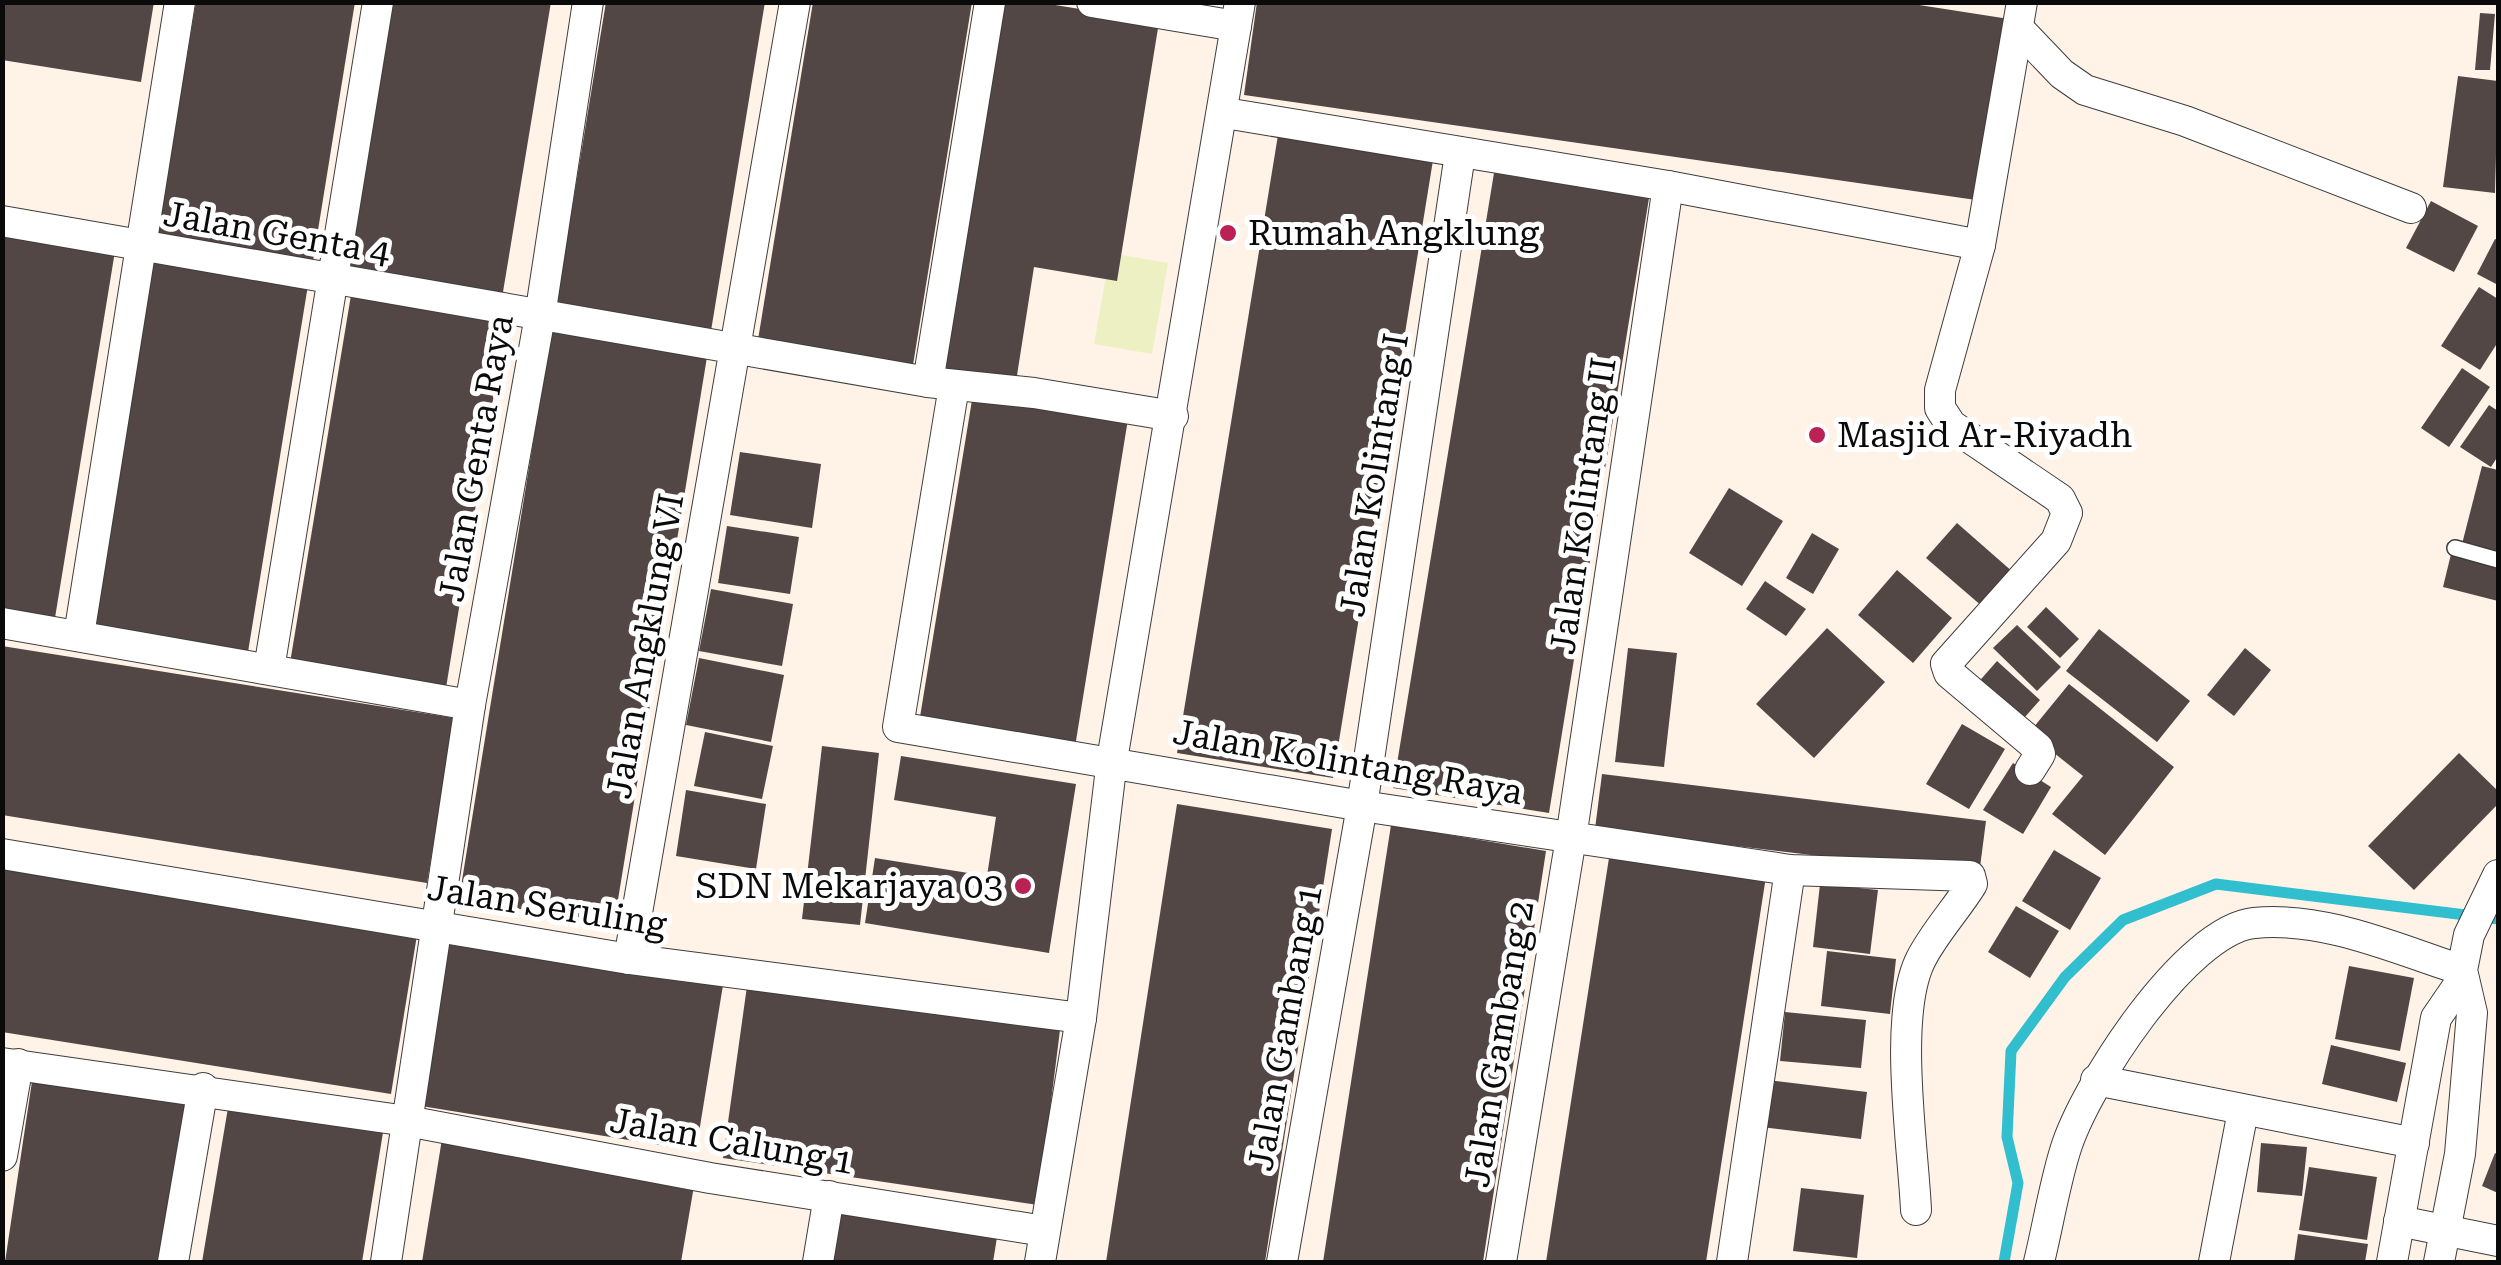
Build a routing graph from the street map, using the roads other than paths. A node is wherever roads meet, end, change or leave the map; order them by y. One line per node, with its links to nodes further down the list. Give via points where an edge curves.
1 (180, 2): 15 (street)
2 (378, 2): 16 (street)
3 (588, 2): 17 (street, Jalan Genta Raya)
4 (794, 2): 18 (street, Jalan Angklung VI)
5 (990, 2): 19 (street)
6 (1092, 2): 7 (street)
7 (1238, 14): 9 (street)
8 (2020, 16): 12 (street, via 2062,74 2084,90); 14 (street)
9 (1225, 113): 10 (street); 20 (street)
10 (1460, 154): 11 (street); 29 (street, Jalan Kolintang I)
11 (1668, 186): 14 (street); 30 (street, Jalan Kolintang II)
12 (2411, 208)
13 (2, 221): 15 (street, Jalan Genta 4)
14 (1980, 245): 28 (street, via 1940,408 1951,425 2060,499 2067,513 2056,541 1947,662 1949,673 2038,748)
15 (140, 247): 16 (street, Jalan Genta 4); 24 (street)
16 (330, 281): 17 (street, Jalan Genta 4); 25 (street)
17 (540, 316): 18 (street, Jalan Genta 4); 26 (street, Jalan Genta Raya)
18 (735, 345): 19 (street, Jalan Genta 4); 35 (street, Jalan Angklung VI)
19 (941, 384): 20 (street, Jalan Genta 4); 27 (street, Jalan Kolintang Raya, via 898,727)
20 (1173, 416): 27 (street)
21 (2455, 548): 22 (lane)
22 (2498, 560)
23 (2, 623): 24 (street)
24 (79, 635): 25 (street)
25 (269, 670): 26 (street)
26 (470, 706): 34 (street, Jalan Genta Raya)
27 (1112, 760): 29 (street, Jalan Kolintang Raya); 37 (street)
28 (2030, 770)
29 (1362, 806): 30 (street, Jalan Kolintang Raya); 55 (street, Jalan Gambang 1)
30 (1571, 838): 32 (street, Jalan Kolintang Raya); 56 (street, Jalan Gambang 2)
31 (2, 854): 34 (street, Jalan Seruling)
32 (1790, 870): 46 (street, Jalan Kolintang Raya, via 1972,878 1911,984 1907,1030); 57 (street)
33 (2494, 881): 36 (street, via 2469,935)
34 (440, 926): 35 (street, Jalan Seruling); 42 (street, Jalan Genta Raya)
35 (628, 959): 37 (street, Jalan Seruling)
36 (2462, 975): 39 (street, via 2322,926 2255,923 2222,930 2191,956); 43 (street, via 2436,1018); 48 (street, via 2472,1014)
37 (1081, 1018): 49 (street)
38 (10, 1064): 40 (street, Jalan Calung 1); 44 (street)
39 (2096, 1080): 41 (street); 58 (street, via 2066,1148)
40 (203, 1088): 42 (street, Jalan Calung 1); 51 (street)
41 (2243, 1110): 43 (street); 59 (street)
42 (407, 1121): 45 (street, Jalan Calung 1); 52 (street, Jalan Genta Raya)
43 (2414, 1143): 47 (street)
44 (2, 1156)
45 (829, 1196): 49 (street, Jalan Calung 1); 53 (street)
46 (1916, 1210)
47 (2400, 1221): 48 (street); 60 (street)
48 (2446, 1229): 50 (street); 61 (street)
49 (1044, 1232): 54 (street)
50 (2498, 1241)
51 (172, 1262)
52 (386, 1262)
53 (818, 1262)
54 (1040, 1262)
55 (1282, 1262)
56 (1501, 1262)
57 (1732, 1262)
58 (2039, 1262)
59 (2214, 1262)
60 (2392, 1262)
61 (2439, 1262)

